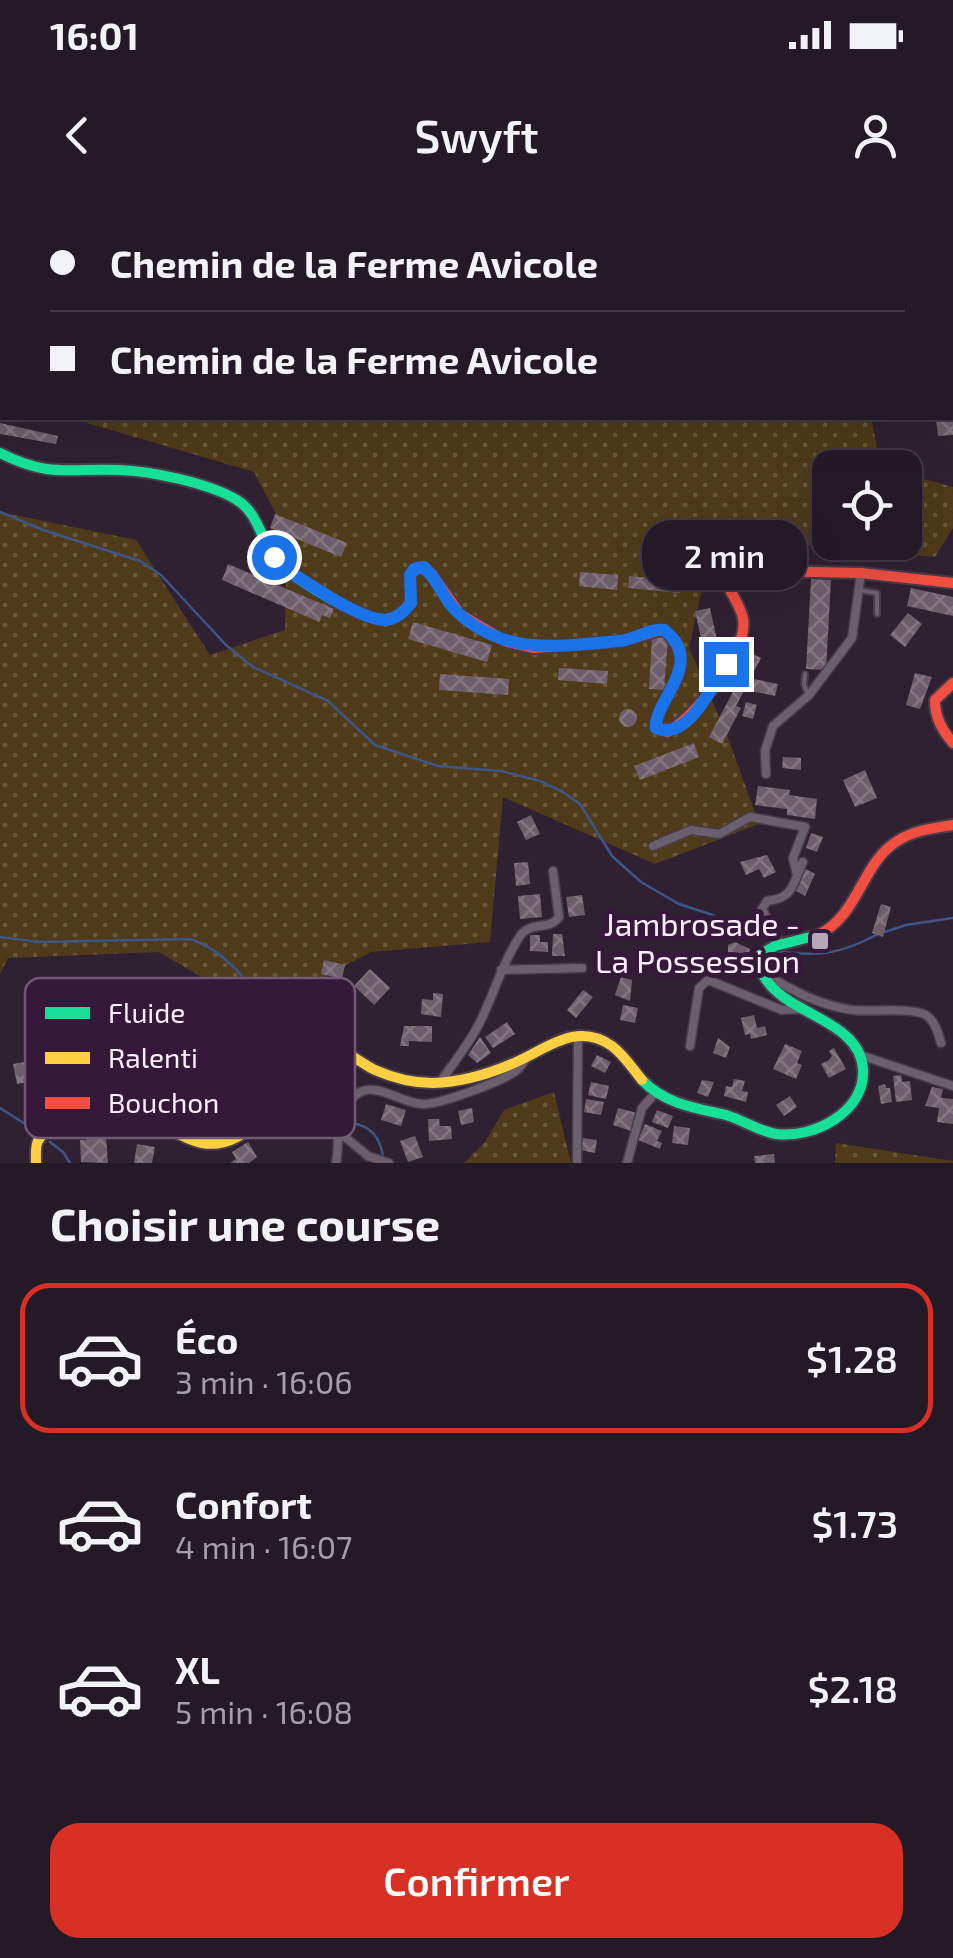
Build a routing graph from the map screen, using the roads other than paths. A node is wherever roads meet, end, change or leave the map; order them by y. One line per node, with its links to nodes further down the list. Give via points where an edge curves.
1 (0, 453): 2 (main road, via 46,474 122,470 236,499 262,526 281,566 374,618 386,620 411,603 410,575 418,566 431,573 460,614 506,642 534,648 624,641 664,630 680,662 655,717 656,728 667,732 696,710 740,640 744,614 726,586 728,566)
2 (860, 573): 3 (main road); 4 (street)
3 (953, 584)
4 (859, 590): 5 (lane, via 877,593); 8 (street, via 852,638)
5 (877, 614)
6 (805, 674): 8 (lane)
7 (953, 684): 9 (main road, via 934,707)
8 (809, 694): 10 (street, via 769,733)
9 (953, 744)
10 (766, 774)
11 (953, 824): 16 (main road, via 895,843 839,922 811,938)
12 (653, 846): 15 (street, via 690,830 719,834 750,817 805,827 793,858)
13 (803, 862): 15 (street)
14 (553, 871): 18 (street, via 559,916 550,926 525,930)
15 (796, 876): 16 (street, via 784,899 767,901 762,909)
16 (780, 943): 19 (main road, via 758,956)
17 (582, 968): 18 (street)
18 (501, 970): 27 (street, via 476,1029)
19 (761, 971): 20 (main road, via 780,995); 22 (street, via 828,1005 921,1013)
20 (803, 1009): 23 (street, via 782,1010 708,980 698,988); 24 (main road, via 843,1033)
21 (578, 1036): 25 (main road, via 553,1040); 29 (main road, via 623,1053); 39 (street)
22 (941, 1043)
23 (690, 1046)
24 (860, 1055): 28 (street); 29 (main road, via 862,1079 846,1112 796,1132 768,1132)
25 (527, 1057): 27 (main road); 30 (street, via 504,1078 428,1104 383,1090)
26 (355, 1060): 27 (main road, via 392,1076)
27 (440, 1081)
28 (953, 1086)
29 (656, 1092): 40 (street, via 642,1108)
30 (355, 1099)
31 (42, 1138): 36 (main road)
32 (188, 1138): 33 (main road, via 215,1144)
33 (233, 1138)
34 (338, 1138): 37 (street)
35 (346, 1138): 38 (street)
36 (36, 1163)
37 (336, 1163)
38 (389, 1163)
39 (577, 1163)
40 (627, 1163)

